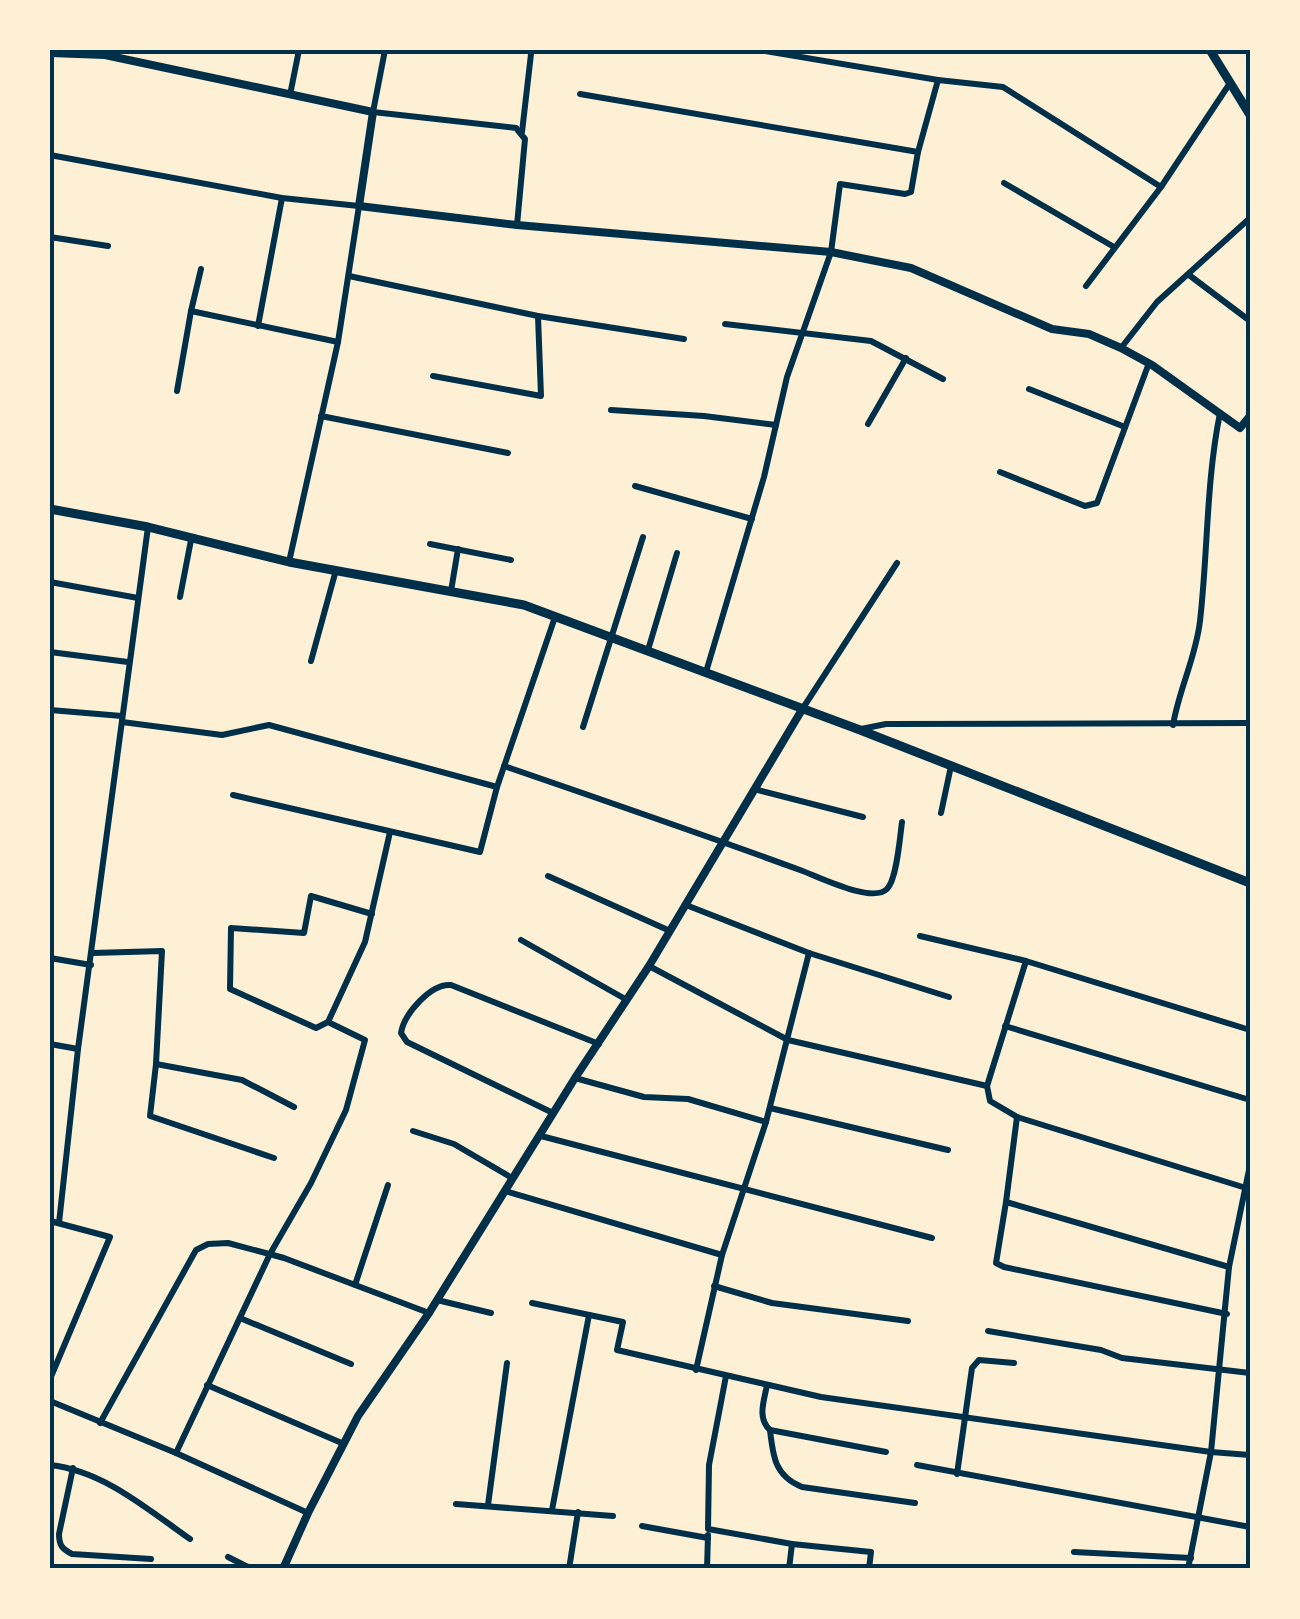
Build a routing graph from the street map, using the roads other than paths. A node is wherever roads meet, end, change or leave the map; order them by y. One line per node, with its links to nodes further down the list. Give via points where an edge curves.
1 (299, 50): 11 (street)
2 (385, 50): 12 (street)
3 (758, 50): 8 (street)
4 (1210, 50): 9 (main road)
5 (109, 52): 6 (street); 11 (street)
6 (50, 53)
7 (531, 54): 14 (street)
8 (938, 80): 15 (street); 18 (street, via 1004,88)
9 (1230, 82): 13 (main road); 18 (street)
10 (580, 94): 15 (street)
11 (290, 95): 12 (street)
12 (372, 112): 14 (street); 20 (street)
13 (1250, 115)
14 (522, 132): 22 (street)
15 (918, 152): 26 (street, via 911,192 840,184)
16 (50, 155): 19 (street)
17 (1004, 183): 25 (street)
18 (1161, 187): 25 (street)
19 (282, 198): 20 (street); 35 (street)
20 (359, 206): 22 (street); 28 (street)
21 (1250, 218): 29 (street)
22 (517, 225): 26 (street)
23 (50, 237): 24 (street)
24 (108, 246)
25 (1114, 246): 30 (street)
26 (831, 252): 36 (street); 39 (street, via 911,268 1052,330 1089,334)
27 (200, 269): 31 (street)
28 (349, 276): 32 (street); 38 (street)
29 (1188, 276): 33 (street); 39 (street)
30 (1086, 286)
31 (191, 311): 35 (street); 45 (street)
32 (538, 316): 37 (street); 42 (street, via 541,396)
33 (1250, 321)
34 (725, 324): 36 (street)
35 (258, 326): 38 (street)
36 (803, 335): 40 (street, via 871,342); 51 (street)
37 (684, 339)
38 (338, 342): 48 (street)
39 (1121, 348): 41 (street)
40 (906, 358): 43 (street); 50 (street)
41 (1149, 363): 47 (street); 52 (street)
42 (433, 376)
43 (943, 379)
44 (1029, 389): 52 (street)
45 (176, 391)
46 (610, 410): 51 (street)
47 (1220, 414): 49 (street, via 1240,428); 83 (street, via 1200,623)
48 (322, 416): 53 (street); 65 (street)
49 (1250, 416)
50 (868, 424)
51 (776, 425): 57 (street)
52 (1125, 427): 54 (street, via 1097,503 1086,506)
53 (508, 454)
54 (1000, 472)
55 (635, 486): 57 (street)
56 (50, 509): 58 (main road)
57 (752, 519): 78 (street)
58 (148, 528): 60 (main road); 71 (street)
59 (642, 537): 73 (street)
60 (191, 540): 65 (main road); 70 (street)
61 (430, 544): 62 (street)
62 (458, 549): 64 (street); 69 (street)
63 (677, 553): 74 (street)
64 (511, 560)
65 (289, 562): 67 (main road)
66 (897, 563): 79 (street)
67 (336, 570): 69 (main road); 77 (street)
68 (50, 582): 71 (street)
69 (451, 591): 72 (main road)
70 (180, 597)
71 (138, 598): 76 (street)
72 (556, 616): 73 (main road); 86 (street)
73 (614, 638): 74 (main road); 84 (street)
74 (648, 650): 78 (main road)
75 (50, 652): 76 (street)
76 (128, 662): 81 (street)
77 (311, 662)
78 (706, 672): 79 (main road)
79 (802, 708): 85 (main road); 89 (street)
80 (50, 710): 81 (street)
81 (122, 719): 88 (street, via 222,735 270,726); 103 (street)
82 (1250, 723): 83 (street)
83 (1173, 725): 85 (street, via 886,724)
84 (583, 728)
85 (860, 730): 87 (main road)
86 (504, 766): 88 (street); 95 (street)
87 (951, 766): 91 (street); 97 (main road)
88 (497, 788): 94 (street, via 480,852)
89 (754, 789): 92 (street); 95 (street)
90 (233, 795): 94 (street)
91 (941, 813)
92 (863, 816)
93 (902, 822): 95 (street, via 893,877 879,892 834,884)
94 (390, 832): 99 (street)
95 (723, 841): 98 (street)
96 (548, 876): 100 (street)
97 (1250, 882)
98 (686, 905): 100 (street); 104 (street)
99 (372, 914): 111 (street); 111 (street, via 311,896 304,933 231,928 230,989 316,1028)
100 (670, 931): 108 (street)
101 (920, 936): 106 (street)
102 (522, 940): 110 (street)
103 (93, 953): 107 (street); 118 (street, via 162,951)
104 (809, 953): 109 (street); 114 (street)
105 (50, 958): 107 (street)
106 (1026, 961): 112 (street); 113 (street)
107 (91, 964): 117 (street)
108 (649, 966): 110 (street); 114 (street)
109 (949, 997)
110 (627, 1000): 116 (street)
111 (328, 1022): 140 (street, via 365,1040 346,1110)
112 (1005, 1026): 120 (street); 121 (street)
113 (1250, 1030)
114 (788, 1040): 120 (street); 123 (street)
115 (50, 1044): 117 (street)
116 (599, 1044): 119 (street); 124 (street, via 451,984 434,988 402,1023 407,1042)
117 (78, 1048): 138 (street)
118 (156, 1064): 122 (street, via 242,1080); 130 (street, via 150,1116)
119 (575, 1078): 124 (street); 126 (street, via 644,1098 688,1098)
120 (988, 1086): 125 (street, via 990,1101)
121 (1250, 1100)
122 (294, 1107)
123 (770, 1108): 126 (street); 129 (street)
124 (555, 1114): 128 (street)
125 (1018, 1117): 134 (street); 137 (street)
126 (766, 1122): 136 (street)
127 (413, 1130): 132 (street, via 454,1144)
128 (541, 1136): 132 (street); 136 (street)
129 (948, 1150)
130 (274, 1158)
131 (1250, 1165): 134 (street)
132 (512, 1178): 135 (street)
133 (388, 1185): 143 (street)
134 (1246, 1188): 142 (street)
135 (505, 1191): 141 (street); 145 (street)
136 (745, 1192): 139 (street); 141 (street)
137 (1006, 1202): 142 (street); 149 (street, via 996,1263)
138 (54, 1222): 161 (street, via 110,1237)
139 (932, 1238)
140 (270, 1254): 143 (street); 151 (street); 166 (street, via 228,1243 196,1250)
141 (722, 1255): 144 (street)
142 (1229, 1268): 149 (street)
143 (355, 1285): 148 (street)
144 (714, 1286): 152 (street, via 772,1303); 158 (street)
145 (438, 1300): 147 (street); 148 (street)
146 (532, 1303): 150 (street)
147 (491, 1313)
148 (429, 1314): 168 (street)
149 (1226, 1314): 157 (street)
150 (589, 1315): 158 (street, via 623,1322 617,1350); 180 (street)
151 (240, 1318): 156 (street); 163 (street)
152 (908, 1321)
153 (988, 1331): 157 (street, via 1122,1358)
154 (507, 1363): 179 (street)
155 (1014, 1363): 165 (street, via 975,1364)
156 (351, 1364)
157 (1221, 1368): 159 (street); 170 (street)
158 (696, 1370): 160 (street)
159 (1250, 1373)
160 (726, 1376): 162 (street); 187 (street, via 709,1465)
161 (50, 1378)
162 (767, 1385): 165 (street); 167 (street, via 762,1415)
163 (207, 1386): 168 (street); 171 (street)
164 (50, 1401): 166 (street)
165 (965, 1415): 170 (street); 176 (street)
166 (100, 1423): 171 (street)
167 (770, 1430): 169 (street); 177 (street, via 778,1470 787,1481)
168 (344, 1444): 182 (street)
169 (886, 1452)
170 (1211, 1452): 172 (street); 184 (street)
171 (176, 1453): 182 (street)
172 (1250, 1455)
173 (50, 1465): 175 (street)
174 (917, 1465): 176 (street)
175 (73, 1468): 188 (street, via 116,1488); 193 (street, via 59,1534 64,1550)
176 (957, 1474): 184 (street)
177 (914, 1503)
178 (456, 1504): 179 (street)
179 (488, 1506): 180 (street)
180 (552, 1510): 181 (street)
181 (578, 1512): 183 (street); 196 (street)
182 (308, 1513): 194 (street)
183 (613, 1516)
184 (1198, 1516): 186 (street); 192 (street)
185 (642, 1526): 187 (street)
186 (1250, 1527)
187 (708, 1534): 189 (street); 197 (street)
188 (190, 1539)
189 (792, 1544): 198 (street); 199 (street, via 871,1552)
190 (1074, 1552): 192 (street)
191 (228, 1558): 195 (street)
192 (1190, 1558): 200 (street)
193 (152, 1559)
194 (285, 1564)
195 (252, 1569)
196 (570, 1569)
197 (707, 1569)
198 (789, 1569)
199 (869, 1569)
200 (1188, 1569)

